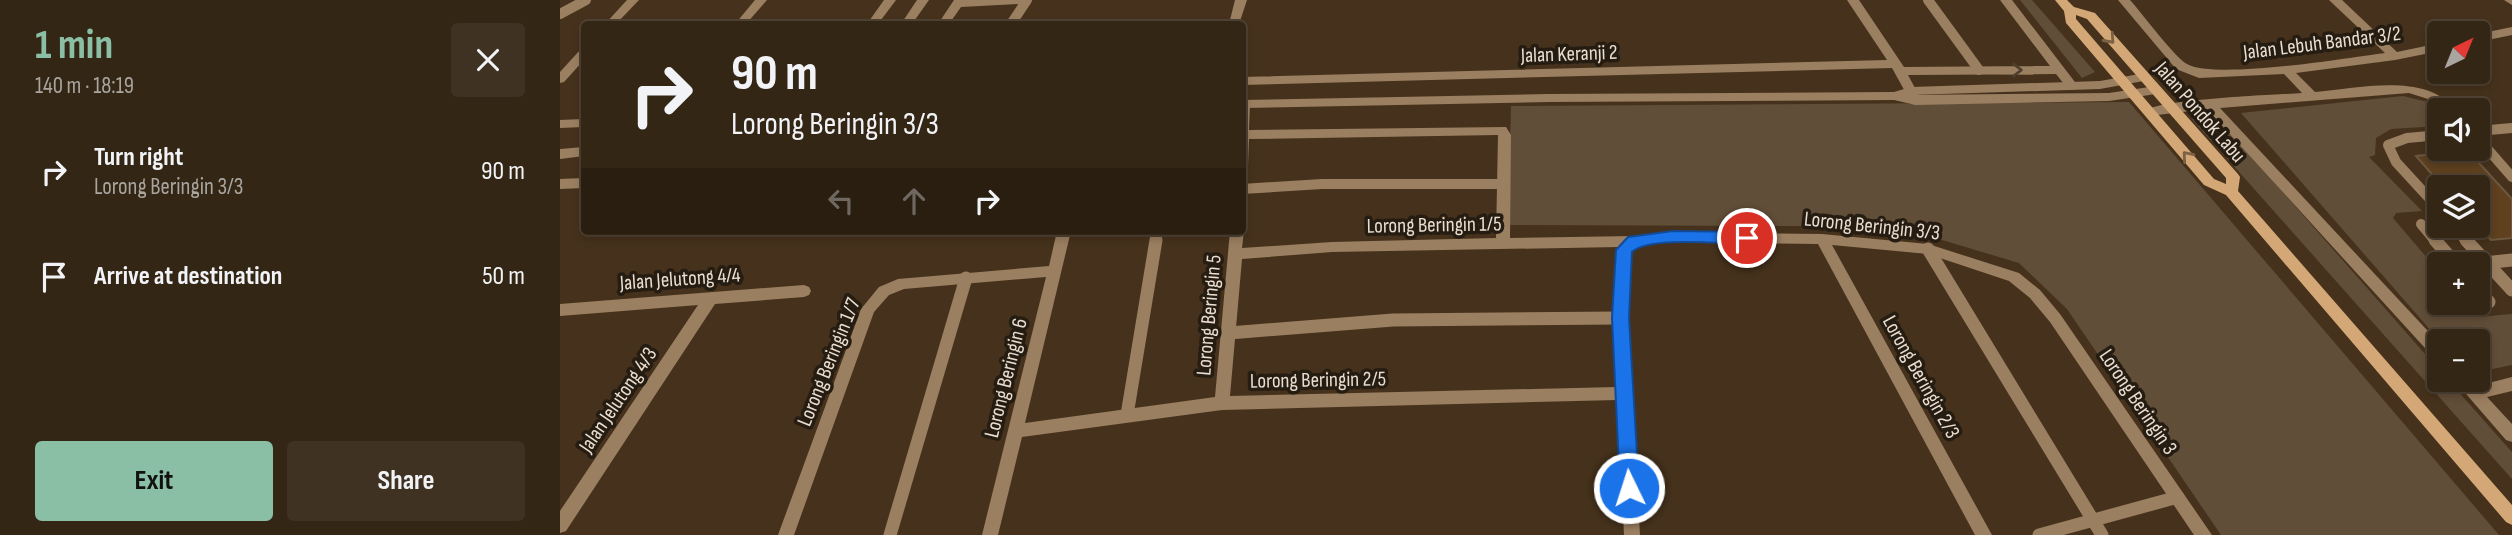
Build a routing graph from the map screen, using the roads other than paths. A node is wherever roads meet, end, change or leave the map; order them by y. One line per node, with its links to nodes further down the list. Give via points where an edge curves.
1 (586, 0): 16 (lane)
2 (633, 0): 17 (street)
3 (761, 0): 18 (street)
4 (890, 0): 19 (street)
5 (923, 0): 20 (street)
6 (1020, 0): 14 (street)
7 (1027, 0): 22 (lane)
8 (1241, 0): 23 (street)
9 (1853, 0): 29 (street)
10 (1928, 0): 32 (lane)
11 (2006, 0): 30 (street)
12 (2124, 0): 31 (street, Jalan Lebuh Bandar 3/2, via 2180,66 2199,74)
13 (2335, 0): 28 (street)
14 (959, 2): 21 (street)
15 (2065, 5): 33 (main road, Jalan Pondok Labu, one-way to 33, via 2091,16); 36 (main road, Jalan Pondok Labu, via 2070,20)
16 (560, 14)
17 (613, 21)
18 (743, 21)
19 (874, 21)
20 (908, 21)
21 (945, 21)
22 (1013, 21)
23 (1235, 21)
24 (2512, 31): 25 (street)
25 (2490, 36)
26 (2427, 50): 28 (street, Jalan Lebuh Bandar 3/2)
27 (581, 56): 34 (street)
28 (2395, 56): 31 (street, Jalan Lebuh Bandar 3/2)
29 (1898, 67): 32 (street, Jalan Keranji 2); 35 (street, Jalan Keranji 2); 40 (street)
30 (2062, 70): 32 (street, Jalan Keranji 2, one-way to 30); 37 (street)
31 (2287, 70): 41 (street)
32 (1979, 71)
33 (2145, 77): 36 (street); 38 (main road, Jalan Pondok Labu)
34 (560, 79)
35 (1246, 81)
36 (2122, 81): 37 (street); 39 (main road, Jalan Pondok Labu)
37 (2072, 86): 40 (street)
38 (2156, 90): 39 (street); 45 (main road, Jalan Pondok Labu)
39 (2133, 94): 40 (street); 46 (main road, Jalan Pondok Labu)
40 (1913, 96): 43 (street)
41 (2312, 97): 42 (street, via 2409,89); 44 (street)
42 (2434, 98)
43 (1246, 104)
44 (2211, 106): 45 (street); 85 (street)
45 (2172, 108): 46 (street); 61 (main road, Jalan Pondok Labu, via 2233,177)
46 (2150, 113): 61 (main road, Jalan Pondok Labu, one-way to 46, via 2209,182)
47 (581, 123): 48 (street)
48 (560, 124)
49 (2512, 128): 50 (lane)
50 (2490, 130)
51 (1246, 134): 59 (street, via 1496,128 1505,135)
52 (2427, 136): 62 (lane, via 2388,145 2396,162)
53 (581, 152): 55 (street)
54 (2490, 152): 56 (lane)
55 (560, 154)
56 (2512, 177)
57 (581, 183): 58 (street)
58 (560, 184)
59 (1503, 184): 60 (lane); 69 (street)
60 (1246, 189)
61 (2231, 192): 94 (main road)
62 (2427, 197)
63 (2421, 224): 71 (lane)
64 (1063, 235): 75 (street, Lorong Beringin 6)
65 (1156, 235): 90 (lane)
66 (1237, 235): 72 (street, Lorong Beringin 5)
67 (1822, 239): 68 (street, Lorong Beringin 3/3, via 1673,237); 70 (street, Lorong Beringin 3/3); 101 (street, Lorong Beringin 2/3)
68 (1634, 241): 69 (street, Lorong Beringin 1/5); 83 (street, via 1624,250)
69 (1503, 244): 72 (street, Lorong Beringin 1/5)
70 (1928, 249): 80 (street, Lorong Beringin 3/3, via 2014,277); 95 (lane)
71 (2446, 252)
72 (1235, 254): 84 (street, Lorong Beringin 5)
73 (2512, 260): 74 (lane)
74 (2490, 263)
75 (1054, 271): 77 (street, Lorong Beringin 1/7); 91 (street, Lorong Beringin 6)
76 (2490, 272): 78 (lane)
77 (966, 278): 97 (street, Lorong Beringin 1/7, via 891,286 874,301); 98 (lane)
78 (2512, 290)
79 (804, 291): 81 (street, Jalan Jelutong 4/4)
80 (2035, 294): 93 (street, Lorong Beringin 3)
81 (711, 298): 82 (street, Jalan Jelutong 4/4); 96 (street, Jalan Jelutong 4/3)
82 (560, 310)
83 (1620, 318): 84 (lane, via 1393,320); 87 (street)
84 (1229, 333): 89 (street, Lorong Beringin 5)
85 (2427, 341)
86 (2512, 384): 88 (street)
87 (1623, 393): 89 (street, Lorong Beringin 2/5); 100 (street)
88 (2474, 393): 92 (street)
89 (1222, 403): 90 (street, Lorong Beringin 2/5)
90 (1127, 415): 91 (street, Lorong Beringin 2/5)
91 (1015, 431): 99 (street, Lorong Beringin 6)
92 (2512, 435)
93 (2178, 497): 95 (lane); 104 (street, Lorong Beringin 3)
94 (2512, 517)
95 (2093, 520): 102 (lane); 103 (lane)
96 (560, 525)
97 (786, 535)
98 (890, 535)
99 (990, 535)
100 (1632, 535)
101 (1984, 535)
102 (2039, 535)
103 (2102, 535)
104 (2204, 535)

